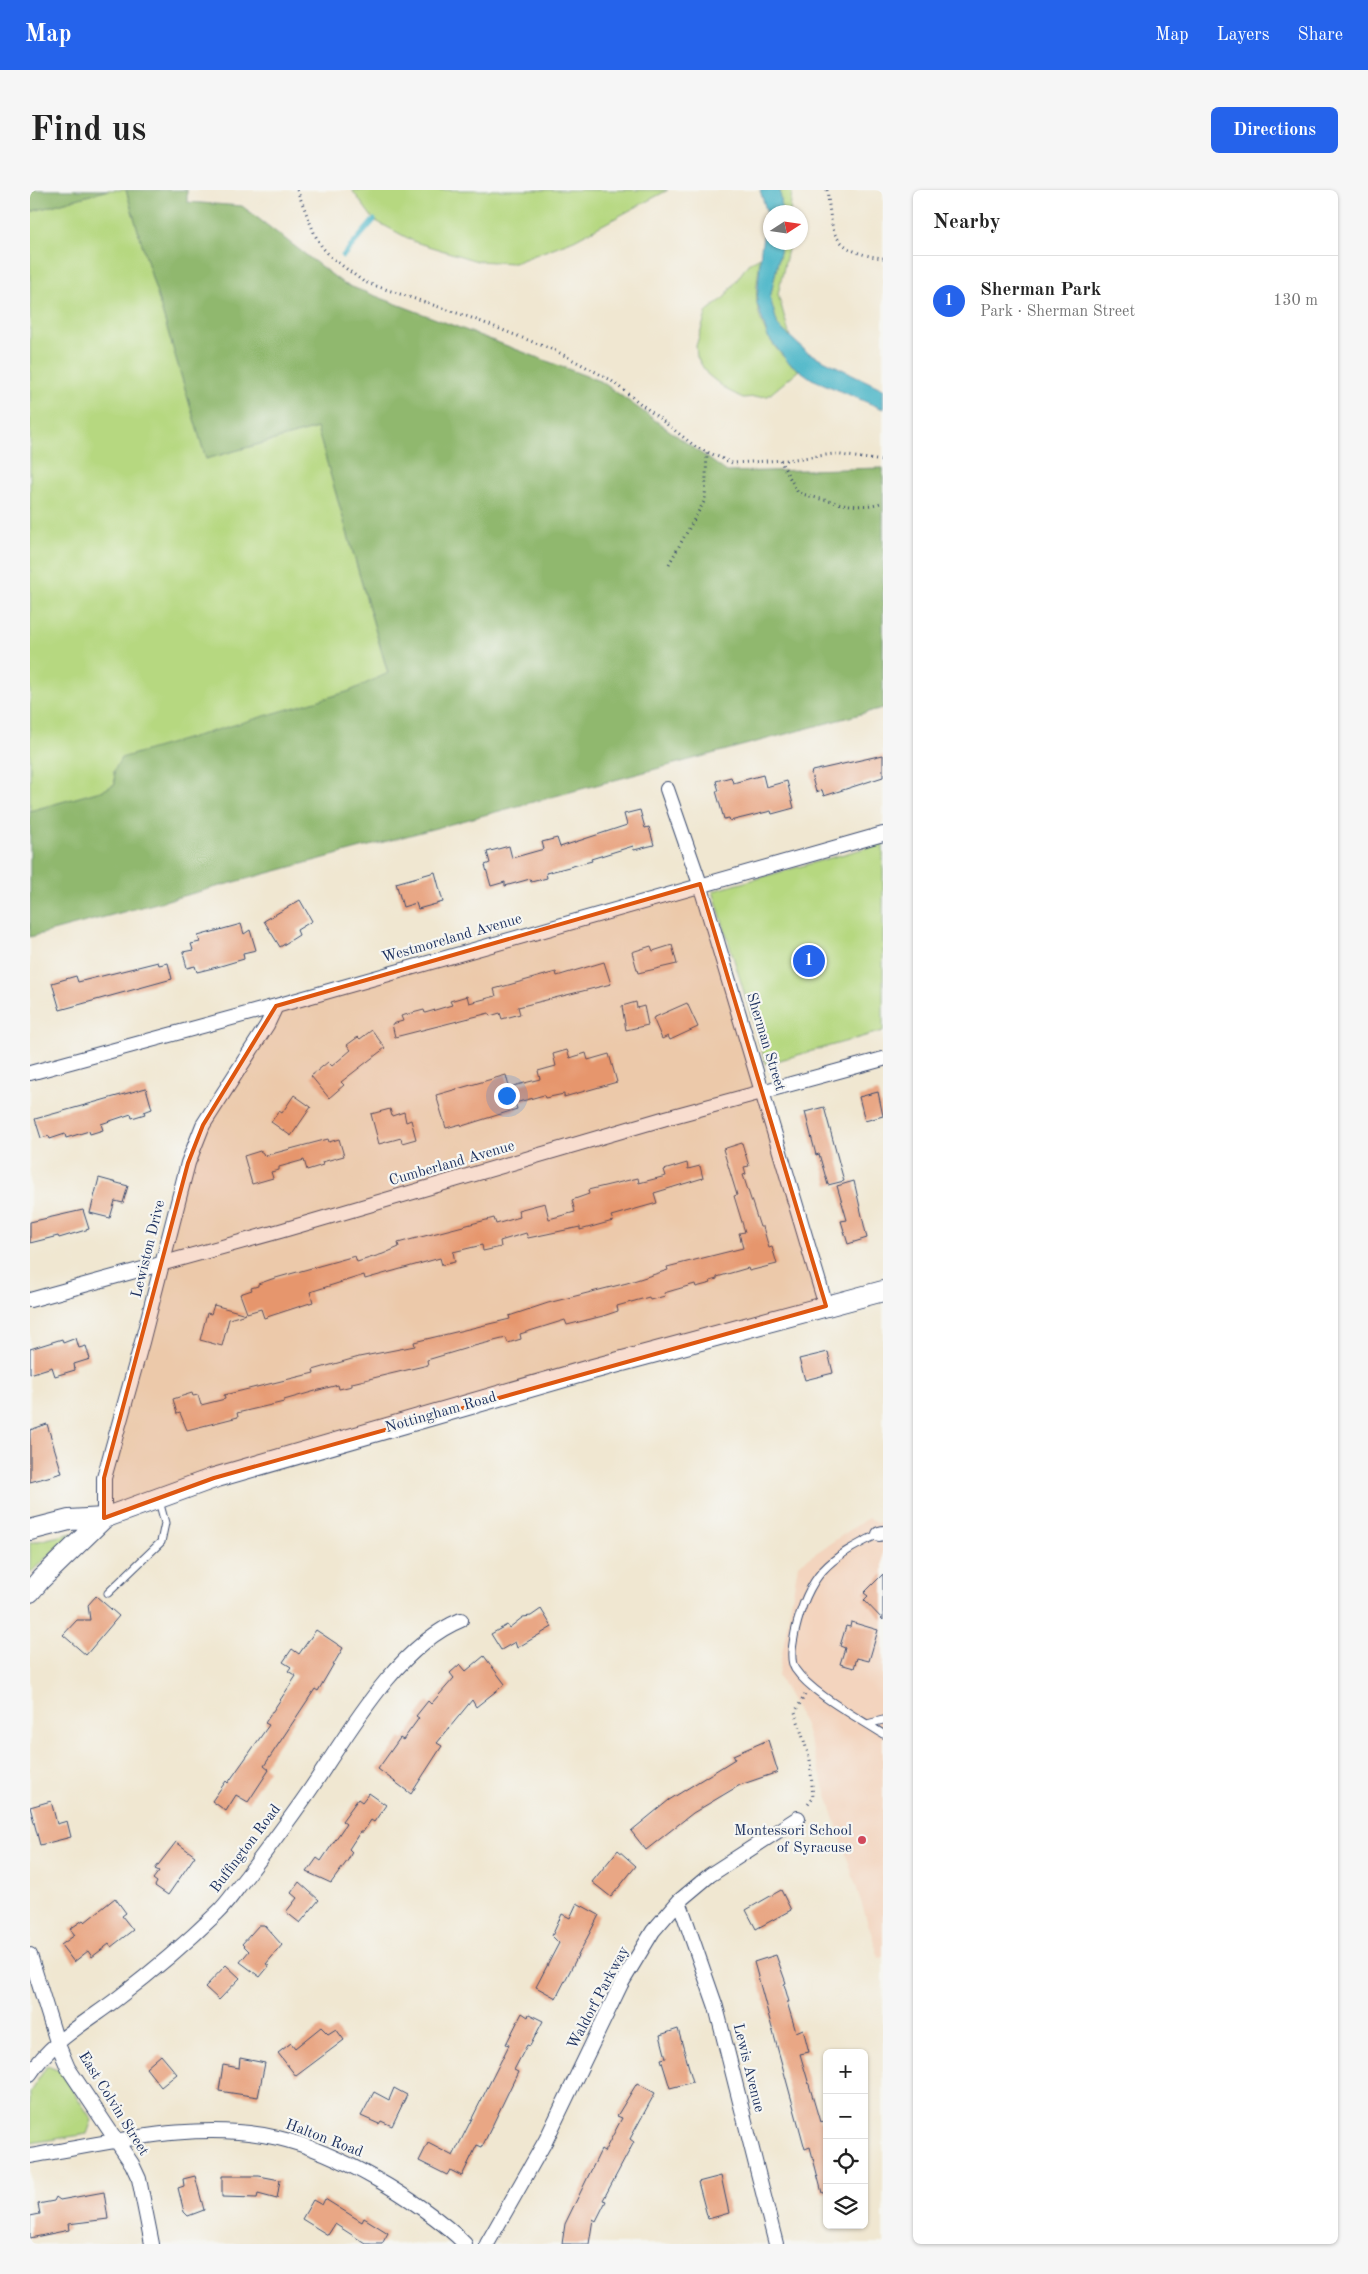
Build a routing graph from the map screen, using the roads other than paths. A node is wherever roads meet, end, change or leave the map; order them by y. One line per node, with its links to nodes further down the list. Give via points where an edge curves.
1 (667, 789): 3 (street, Sherman Street)
2 (883, 834): 3 (street, Westmoreland Avenue)
3 (700, 884): 4 (street, Westmoreland Avenue); 7 (street, Sherman Street)
4 (276, 1006): 6 (street, Westmoreland Avenue); 8 (street, Lewiston Drive, via 203,1125 188,1163)
5 (883, 1059): 7 (street, Cumberland Avenue)
6 (30, 1074)
7 (763, 1093): 8 (street, Cumberland Avenue); 11 (street, Sherman Street)
8 (161, 1264): 10 (street, Cumberland Avenue); 13 (street, Lewiston Drive, via 104,1478)
9 (883, 1291): 11 (street, Nottingham Road)
10 (30, 1300)
11 (826, 1306): 12 (street, Nottingham Road, via 589,1370 214,1478)
12 (158, 1498): 13 (street, Nottingham Road); 17 (lane, via 164,1523 161,1542)
13 (104, 1518): 14 (street, via 68,1520); 16 (street, Nottingham Road)
14 (30, 1530)
15 (881, 1533): 20 (lane, via 847,1549 824,1568 811,1585 799,1614 792,1648 794,1667 810,1686)
16 (30, 1592)
17 (108, 1592)
18 (460, 1620): 25 (street, Buffington Road, via 448,1625 411,1654 384,1684 288,1822 218,1913 118,1998)
19 (883, 1720): 20 (lane)
20 (867, 1724): 21 (lane)
21 (883, 1734)
22 (798, 1818): 23 (street, Waldorf Parkway, via 710,1875)
23 (679, 1902): 31 (street, Waldorf Parkway, via 654,1931 621,1984 546,2140); 32 (street, Lewis Avenue, via 716,2007)
24 (30, 1955): 25 (street, East Colvin Street)
25 (57, 2042): 26 (street, Buffington Road); 27 (street, East Colvin Street, via 68,2068)
26 (30, 2074)
27 (117, 2142): 28 (street, Halton Road); 29 (street, East Colvin Street, via 139,2179); 30 (street, Halton Road, via 182,2132 223,2131 279,2138 342,2161 397,2191)
28 (30, 2156)
29 (152, 2244)
30 (465, 2244)
31 (487, 2244)
32 (776, 2244)

